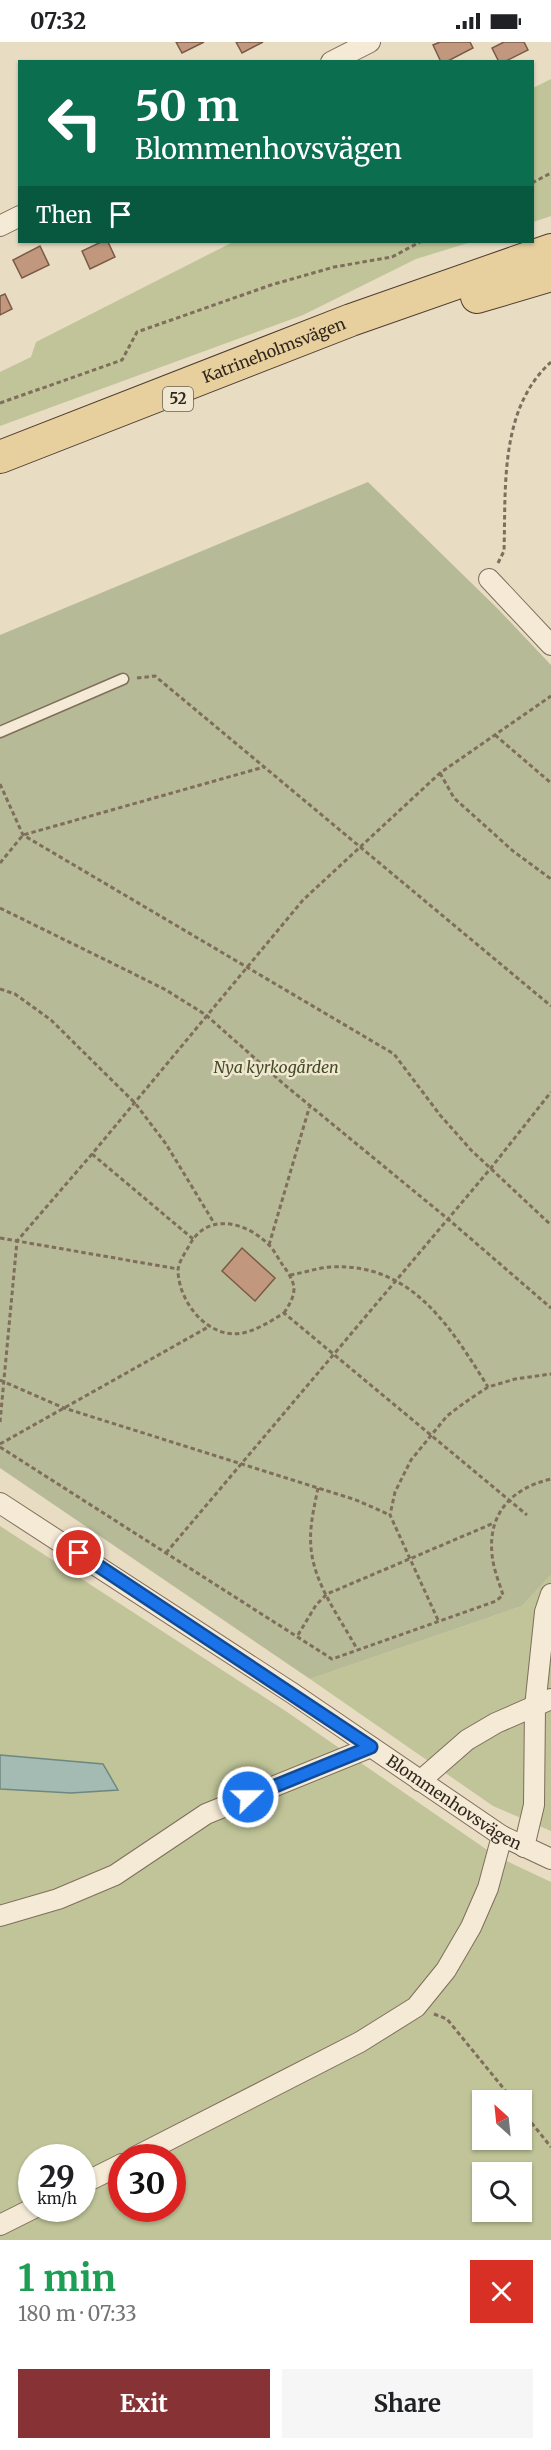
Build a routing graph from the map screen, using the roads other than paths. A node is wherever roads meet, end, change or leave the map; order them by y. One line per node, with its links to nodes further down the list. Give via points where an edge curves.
1 (370, 42): 2 (street)
2 (335, 60)
3 (18, 217): 4 (street)
4 (0, 226)
5 (551, 250): 7 (main road, Katrineholmsvägen / 52, via 351,320)
6 (551, 275): 8 (main road, Katrineholmsvägen / 52, via 231,378)
7 (0, 457)
8 (0, 471)
9 (489, 579): 10 (street)
10 (551, 645)
11 (123, 679): 12 (lane)
12 (0, 732)
13 (0, 1503): 16 (street, Blommenhovsvägen)
14 (551, 1594): 15 (street, via 545,1612)
15 (543, 1703): 17 (street, via 467,1740); 19 (street, via 534,1805)
16 (371, 1747): 17 (street, Blommenhovsvägen); 21 (street, via 206,1814 115,1875 58,1899)
17 (420, 1781): 18 (street, Blommenhovsvägen)
18 (502, 1836): 19 (street, Blommenhovsvägen); 22 (street, via 488,1888 471,1927 446,1970 416,2007 360,2042)
19 (524, 1847): 20 (street, Blommenhovsvägen)
20 (551, 1860)
21 (0, 1916)
22 (160, 2144)
23 (18, 2216): 24 (street)
24 (0, 2225)

